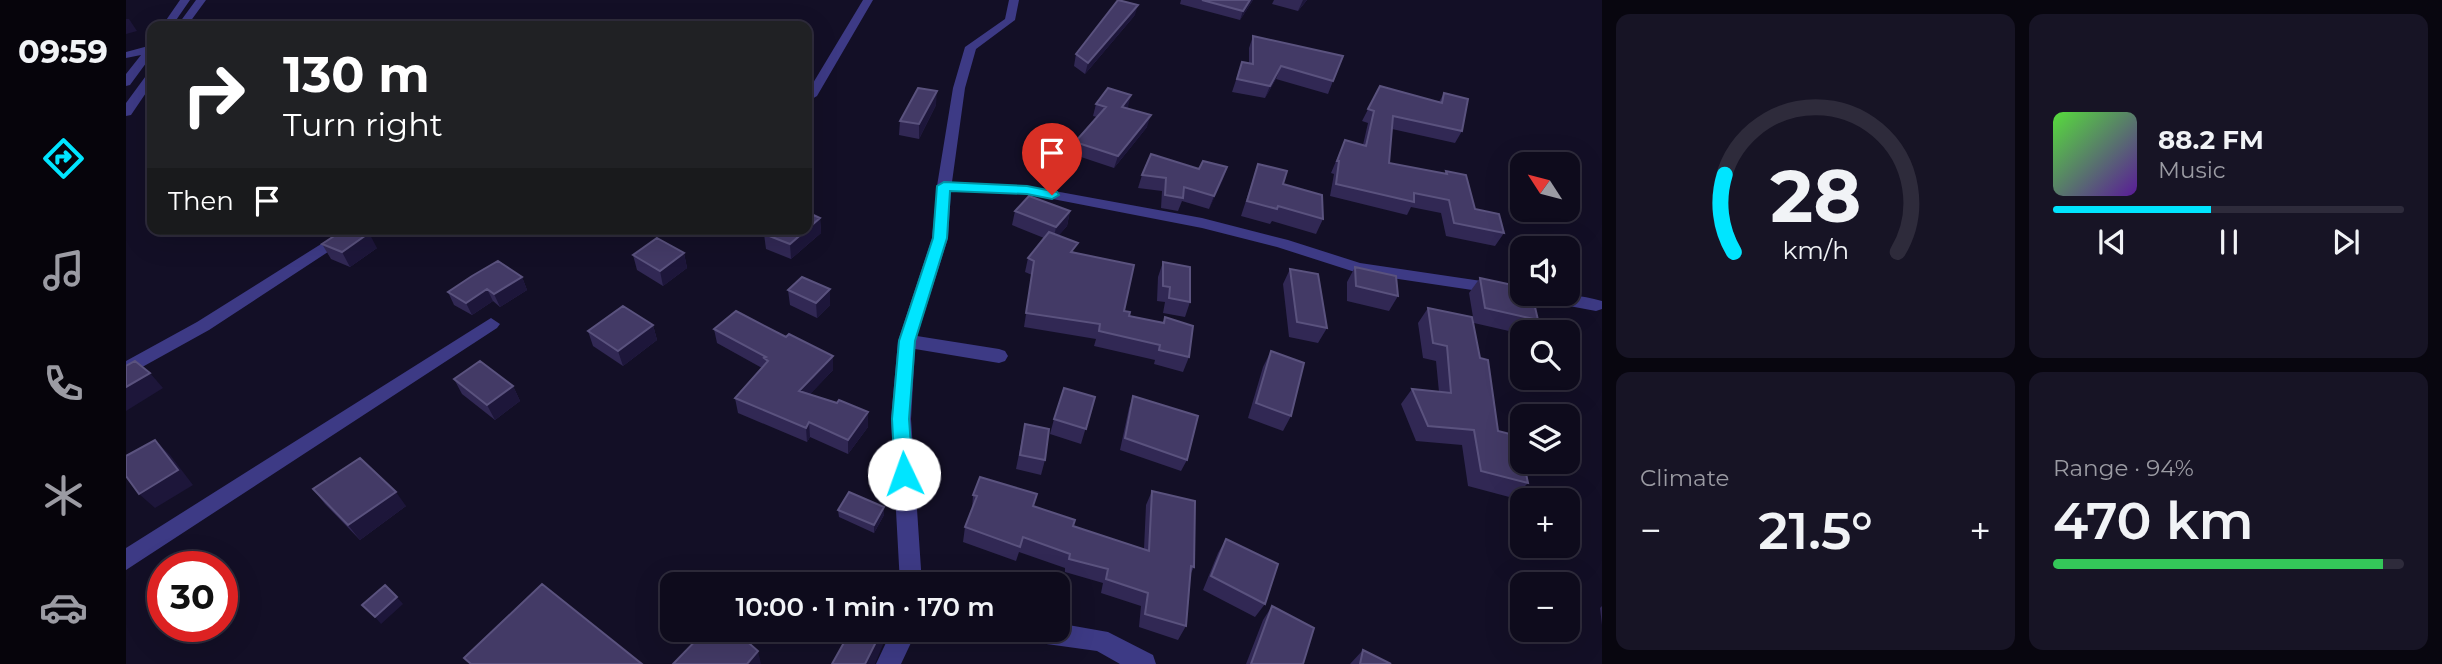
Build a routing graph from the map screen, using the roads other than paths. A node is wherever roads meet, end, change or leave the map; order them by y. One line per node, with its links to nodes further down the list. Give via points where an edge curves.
1 (185, 0): 5 (street)
2 (201, 0): 6 (street)
3 (868, 0): 12 (street)
4 (1014, 0): 14 (street, via 1010,20 971,47 959,88)
5 (170, 21)
6 (186, 21)
7 (147, 50): 8 (street)
8 (126, 55)
9 (147, 55): 10 (street)
10 (126, 82)
11 (147, 83): 13 (street)
12 (812, 94)
13 (126, 112)
14 (944, 186): 16 (street, via 1027,190 1216,226 1358,268); 20 (street, via 940,238)
15 (347, 235): 22 (street)
16 (1510, 291)
17 (1580, 302): 18 (street)
18 (1596, 305)
19 (491, 324): 23 (street)
20 (907, 341): 21 (street); 24 (street, via 901,419)
21 (999, 356)
22 (126, 369)
23 (126, 560)
24 (910, 572)
25 (1070, 636): 28 (street, via 1100,640)
26 (899, 642): 27 (street)
27 (888, 664)
28 (1144, 664)

